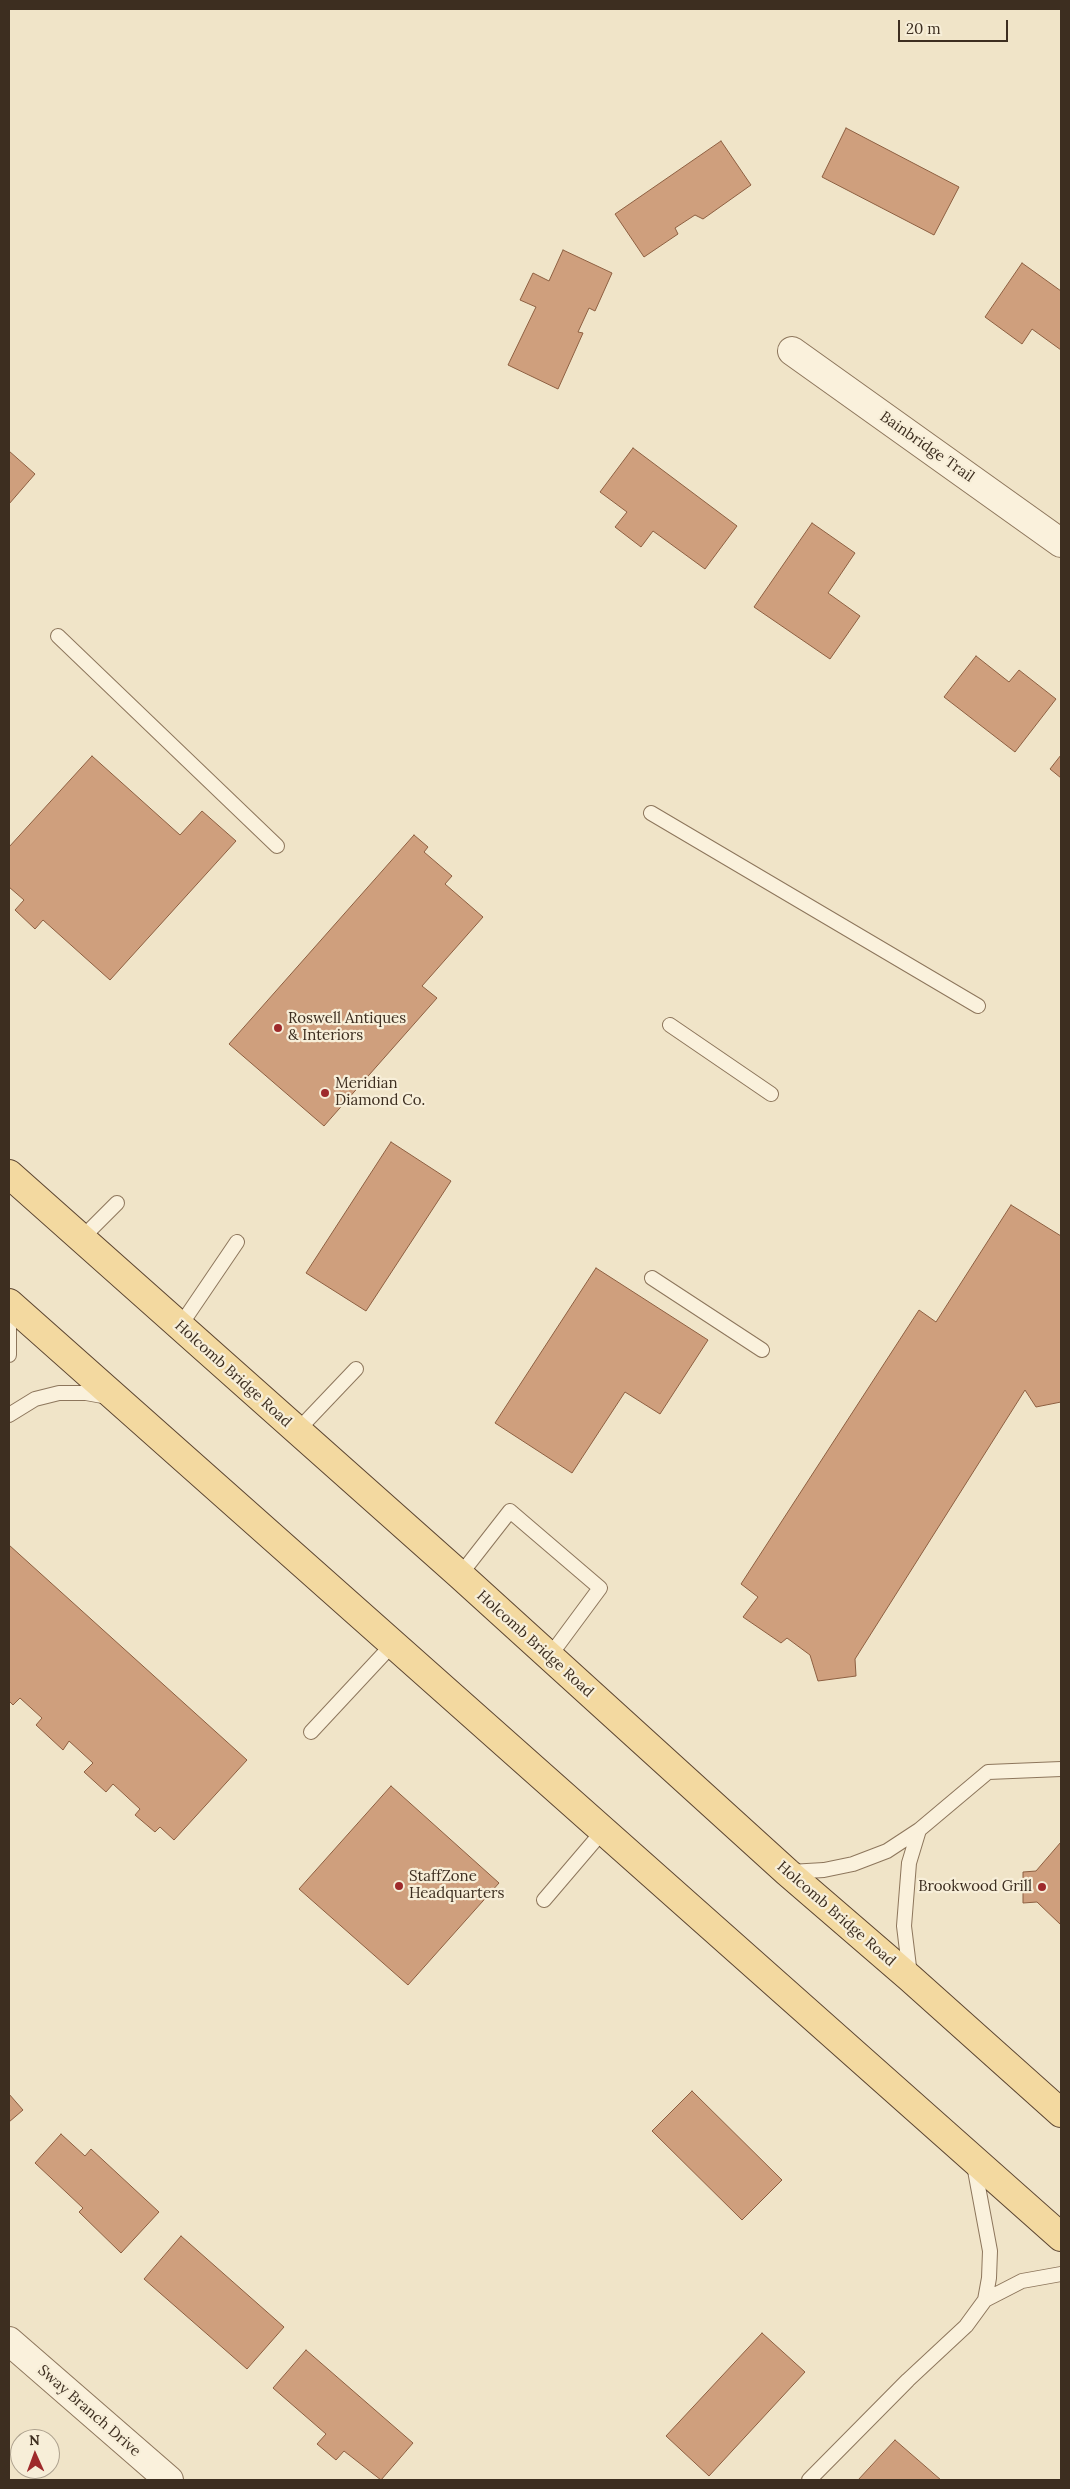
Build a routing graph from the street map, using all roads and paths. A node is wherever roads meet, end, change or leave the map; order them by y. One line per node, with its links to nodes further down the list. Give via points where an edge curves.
1 (792, 351): 2 (street, Bainbridge Trail)
2 (1061, 543)
3 (58, 636): 5 (lane)
4 (651, 813): 6 (lane)
5 (277, 846)
6 (978, 1006)
7 (670, 1025): 8 (lane)
8 (771, 1094)
9 (9, 1174): 11 (main road, Holcomb Bridge Road)
10 (117, 1203): 11 (lane)
11 (82, 1239): 16 (main road, Holcomb Bridge Road)
12 (237, 1242): 16 (lane)
13 (652, 1278): 17 (lane)
14 (9, 1303): 20 (main road)
15 (9, 1325): 18 (lane)
16 (180, 1326): 22 (main road, Holcomb Bridge Road)
17 (762, 1350)
18 (9, 1355)
19 (356, 1369): 22 (lane)
20 (116, 1398): 21 (lane, via 59,1393); 24 (main road)
21 (9, 1414)
22 (297, 1431): 23 (main road, Holcomb Bridge Road)
23 (460, 1575): 25 (main road, Holcomb Bridge Road); 25 (lane, via 510,1511 600,1588)
24 (392, 1645): 26 (lane); 29 (main road)
25 (549, 1657): 30 (main road, Holcomb Bridge Road)
26 (311, 1732)
27 (1061, 1769): 28 (lane, via 988,1772)
28 (918, 1830): 30 (lane, via 887,1851 853,1864); 32 (lane, via 909,1863 904,1926)
29 (602, 1832): 31 (lane); 34 (main road)
30 (787, 1872): 32 (main road, Holcomb Bridge Road)
31 (544, 1900)
32 (910, 1978): 33 (main road, Holcomb Bridge Road)
33 (1061, 2113)
34 (972, 2156): 35 (main road); 37 (lane, via 990,2251)
35 (1061, 2237)
36 (1061, 2274): 37 (lane, via 1022,2281)
37 (984, 2300): 40 (lane, via 966,2326)
38 (9, 2341): 39 (street, Sway Branch Drive)
39 (169, 2480)
40 (809, 2480)

